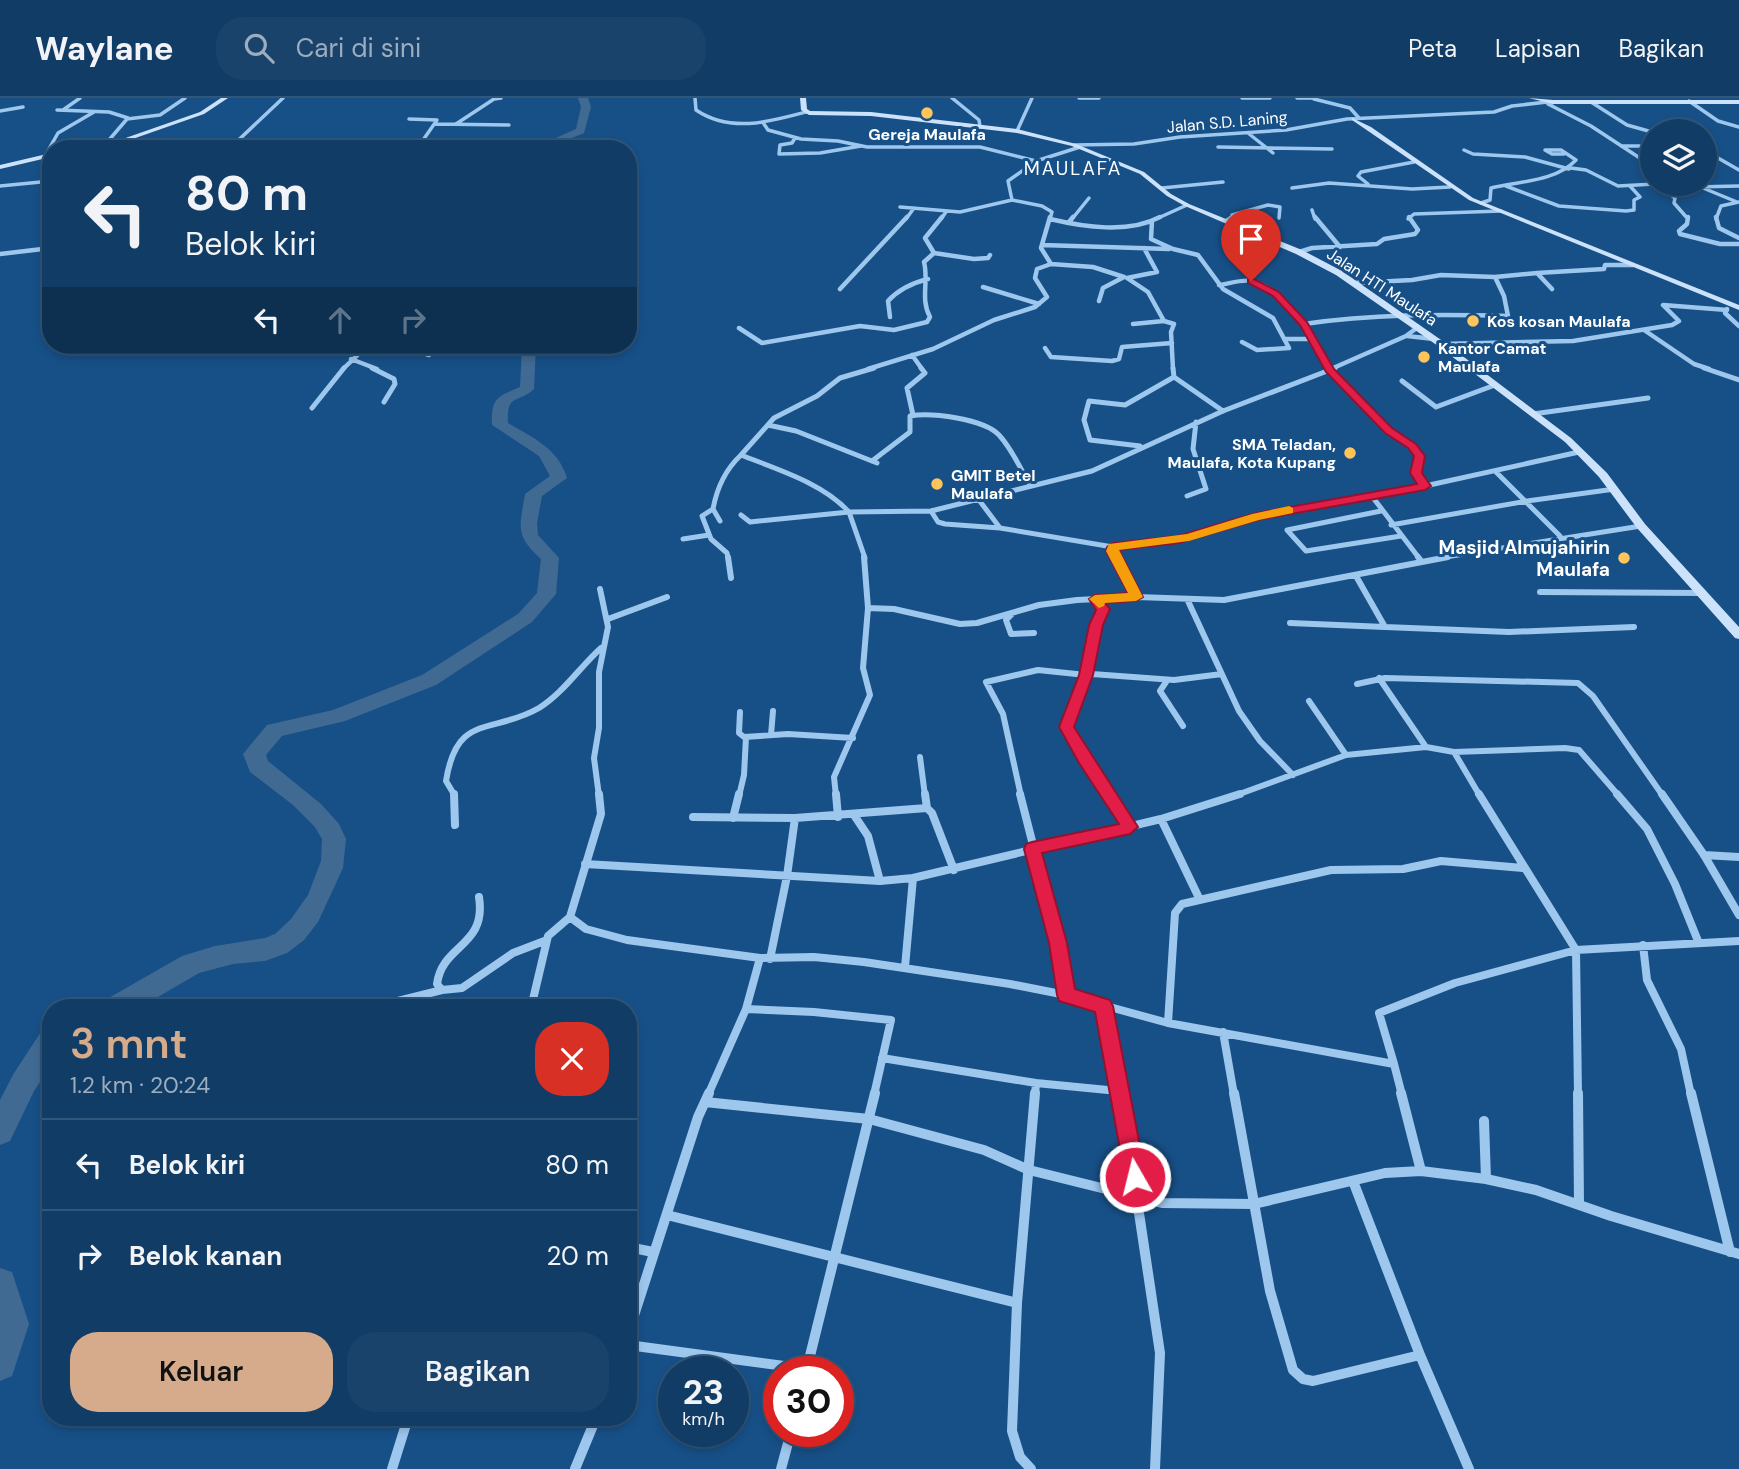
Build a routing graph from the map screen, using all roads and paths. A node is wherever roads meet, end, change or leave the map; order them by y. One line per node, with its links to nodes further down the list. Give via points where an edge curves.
1 (80, 98): 25 (street)
2 (185, 98): 30 (street, via 160,115)
3 (225, 98): 45 (street, via 196,116)
4 (283, 98): 46 (street)
5 (501, 98): 34 (street)
6 (695, 98): 35 (street, via 696,110 708,119)
7 (803, 98): 28 (street)
8 (952, 98): 37 (street, via 979,120)
9 (1032, 98): 40 (street)
10 (1079, 98): 11 (street)
11 (1099, 98)
12 (1242, 98): 13 (street)
13 (1270, 98)
14 (1297, 98): 15 (street)
15 (1315, 98): 32 (street, via 1348,107)
16 (1532, 98): 20 (street)
17 (1702, 98): 22 (street)
18 (1609, 99): 19 (street); 21 (street)
19 (1689, 101): 22 (street); 38 (street, via 1718,121)
20 (1550, 102): 21 (street); 32 (street, Jalan S.D. Laning, via 1494,112); 50 (street)
21 (1591, 102): 39 (street)
22 (1712, 102): 23 (street)
23 (1739, 102)
24 (23, 107): 26 (street)
25 (63, 110): 27 (street); 29 (street)
26 (0, 111)
27 (94, 111): 30 (street); 43 (street)
28 (806, 111): 35 (street); 37 (street, Jalan HTI Maulafa)
29 (58, 112)
30 (128, 118): 44 (street)
31 (409, 119): 33 (street, via 435,120)
32 (1356, 119): 41 (street, Jalan S.D. Laning); 62 (street)
33 (435, 124): 34 (street); 47 (street)
34 (456, 124): 36 (street)
35 (764, 124): 42 (street, via 768,130)
36 (509, 125)
37 (980, 127): 40 (street, Jalan HTI Maulafa)
38 (1739, 127)
39 (1640, 129)
40 (1017, 131): 49 (street, Jalan HTI Maulafa)
41 (1248, 133): 49 (street, Jalan S.D. Laning); 53 (street)
42 (795, 138): 48 (street); 48 (street, via 780,145 779,154 802,156)
43 (50, 140)
44 (107, 140)
45 (124, 140)
46 (240, 140)
47 (423, 140)
48 (861, 146): 61 (street, via 967,146)
49 (1077, 146): 61 (street, Jalan S.D. Laning); 76 (street, Jalan HTI Maulafa, via 1133,168)
50 (1619, 146): 51 (street); 60 (street)
51 (1640, 146)
52 (1218, 147): 53 (street)
53 (1268, 148): 54 (street); 56 (street)
54 (1332, 149)
55 (1464, 149): 64 (street)
56 (1273, 153)
57 (1564, 154): 64 (street, via 1576,160)
58 (42, 156): 63 (street)
59 (1717, 157): 65 (street)
60 (1640, 159)
61 (1036, 161): 81 (street, via 1008,181)
62 (1414, 162): 71 (street, via 1359,174); 74 (street)
63 (0, 167)
64 (1570, 169): 68 (street); 72 (street)
65 (1739, 170)
66 (42, 182): 70 (street)
67 (1223, 182): 76 (street)
68 (1506, 185): 72 (street, via 1559,206 1626,211 1634,210 1634,200 1640,197); 83 (street, via 1491,188 1490,200)
69 (1640, 185): 72 (street)
70 (0, 186)
71 (1371, 186): 74 (street); 77 (street, via 1301,184)
72 (1630, 186)
73 (1739, 186): 75 (street)
74 (1450, 187): 83 (street)
75 (1717, 187)
76 (1162, 188): 84 (street, Jalan HTI Maulafa)
77 (1292, 188)
78 (1717, 193): 82 (street)
79 (1673, 196): 95 (street, via 1688,216 1687,225 1678,232 1720,244)
80 (1089, 198): 93 (street)
81 (1012, 200): 89 (street); 91 (street, via 1049,209)
82 (1739, 202): 95 (street, via 1721,206 1716,218 1719,228)
83 (1481, 203): 88 (street)
84 (1186, 205): 92 (street); 94 (street, Jalan HTI Maulafa)
85 (900, 207): 86 (street)
86 (914, 208): 89 (street); 114 (street)
87 (1312, 210): 97 (street)
88 (1500, 211): 97 (street, via 1414,214 1407,218 1418,230 1415,234); 106 (street)
89 (946, 212): 102 (street, via 925,238)
90 (1279, 218): 94 (street, via 1280,207 1268,205 1237,212)
91 (1050, 219): 93 (street); 96 (street)
92 (1152, 221): 93 (street); 99 (street, via 1151,239)
93 (1069, 222)
94 (1226, 222): 101 (street, Jalan HTI Maulafa)
95 (1739, 241)
96 (1042, 245): 98 (street); 105 (street)
97 (1340, 247): 101 (street)
98 (1144, 248): 99 (street); 109 (street, via 1157,272)
99 (1173, 249): 112 (street, via 1198,255)
100 (42, 250): 103 (street)
101 (1299, 252): 111 (street, Jalan HTI Maulafa)
102 (934, 253): 104 (street, via 980,260); 110 (street, via 925,262)
103 (0, 254)
104 (990, 255)
105 (1051, 264): 109 (street, via 1093,267); 117 (street, via 1036,272 1034,283 1046,297)
106 (1633, 265): 107 (street); 118 (street)
107 (1537, 273): 108 (street); 115 (street)
108 (1495, 277): 111 (street, via 1441,275); 121 (street, via 1508,316)
109 (1126, 278): 116 (street, via 1104,288); 122 (street, via 1148,292)
110 (928, 279): 120 (street, via 909,283 891,297); 127 (street, via 923,306 930,318 913,326 887,330 860,326 762,342)
111 (1355, 283): 121 (street, Jalan HTI Maulafa)
112 (1219, 285): 124 (street, via 1247,281 1261,285); 130 (street, via 1273,318)
113 (983, 287): 117 (street)
114 (840, 289)
115 (1552, 289)
116 (1099, 301)
117 (1039, 304): 139 (street)
118 (1728, 307): 119 (street); 125 (street, via 1727,316); 128 (street, via 1663,305 1679,321)
119 (1739, 308)
120 (890, 317)
121 (1405, 318): 124 (street); 126 (street, Jalan HTI Maulafa)
122 (1164, 321): 123 (street); 134 (street, via 1174,324)
123 (1133, 324)
124 (1304, 324): 131 (street)
125 (1739, 326)
126 (1418, 327): 129 (street); 132 (street, Jalan HTI Maulafa)
127 (739, 328)
128 (1643, 330): 132 (street, via 1573,341); 143 (street, via 1694,364)
129 (1406, 336): 132 (street); 141 (street)
130 (1284, 339): 131 (street); 133 (street, via 1288,349 1257,350)
131 (1311, 339): 141 (street)
132 (1438, 341): 145 (street, Jalan HTI Maulafa)
133 (1242, 342)
134 (1172, 344): 135 (street, via 1122,347 1119,359 1112,361 1051,357); 142 (street)
135 (1045, 348)
136 (357, 354): 140 (street)
137 (426, 354): 138 (street)
138 (429, 355)
139 (912, 355): 151 (street, via 925,373 907,388); 153 (street, via 846,375)
140 (351, 359): 147 (street, via 394,379); 148 (street)
141 (1329, 370): 149 (street); 159 (street, via 1388,430 1412,446 1420,456 1416,473)
142 (1174, 377): 149 (street); 154 (street, via 1125,405 1089,401 1084,420 1090,440)
143 (1739, 380)
144 (1402, 381): 145 (street, via 1436,407)
145 (1495, 385): 150 (street, Jalan HTI Maulafa)
146 (1648, 398): 150 (street)
147 (384, 402)
148 (312, 408)
149 (1223, 411): 152 (street)
150 (1533, 414): 155 (street, Jalan HTI Maulafa)
151 (913, 415): 153 (street, via 910,432 874,462 796,431); 158 (street, via 934,415 992,429)
152 (1196, 422): 154 (street); 162 (street, via 1193,449 1206,489)
153 (768, 425): 156 (street)
154 (1143, 446): 158 (street, via 1092,471)
155 (1579, 452): 157 (street); 160 (street, Jalan HTI Maulafa)
156 (741, 455): 165 (street, via 727,469); 167 (street, via 839,500)
157 (1495, 471): 159 (street); 164 (street)
158 (1031, 486): 163 (street)
159 (1425, 486): 161 (street)
160 (1615, 489): 164 (street); 172 (street, Jalan HTI Maulafa)
161 (1371, 495): 168 (street); 178 (street, via 1256,517 1179,539)
162 (1187, 496)
163 (979, 500): 166 (street); 173 (street)
164 (1527, 501): 171 (street); 176 (street)
165 (713, 509): 170 (street); 174 (street, via 703,514)
166 (931, 511): 167 (street); 173 (street, via 945,524)
167 (849, 512): 169 (street, via 750,522); 189 (street, via 865,559)
168 (1381, 512): 171 (street); 175 (street, via 1287,530 1306,551)
169 (741, 515)
170 (720, 521)
171 (1391, 525): 175 (street)
172 (1642, 526): 176 (street); 184 (street, Jalan HTI Maulafa)
173 (1000, 527): 178 (street, via 1025,535)
174 (709, 535): 177 (street); 181 (street, via 727,553)
175 (1401, 536): 179 (street)
176 (1560, 537): 179 (street)
177 (683, 539)
178 (1113, 547): 186 (street)
179 (1422, 562): 180 (street)
180 (1356, 576): 188 (street, via 1224,600); 195 (street)
181 (731, 578)
182 (600, 589): 191 (street)
183 (1540, 592): 184 (street)
184 (1701, 593): 193 (street, Jalan HTI Maulafa)
185 (667, 597): 191 (street)
186 (1136, 597): 187 (street); 188 (street)
187 (1095, 599): 190 (street, via 1058,601); 201 (street, via 1103,609)
188 (1188, 601): 200 (street)
189 (867, 608): 190 (street, via 894,609 960,624); 211 (street, via 863,668 869,702)
190 (1013, 614): 197 (street, via 1006,620 1011,634)
191 (608, 619): 199 (street)
192 (1290, 623): 195 (street)
193 (1728, 623): 194 (street); 198 (street, Jalan HTI Maulafa)
194 (1739, 624)
195 (1385, 627): 196 (street, via 1463,632)
196 (1634, 627)
197 (1034, 633)
198 (1739, 635)
199 (602, 648): 224 (street, via 539,707 479,726 457,741 446,781 456,797); 229 (street, via 594,758 601,814)
200 (1222, 674): 203 (street); 216 (street, via 1260,741)
201 (1086, 675): 203 (street); 225 (street, via 1067,727); 226 (street, via 1038,670 986,682 1003,714)
202 (1379, 678): 204 (street); 212 (street); 227 (street, via 1578,682 1593,696)
203 (1166, 682): 208 (street, via 1160,691)
204 (1356, 684)
205 (1309, 701): 214 (street)
206 (773, 711): 209 (street)
207 (740, 712): 210 (street, via 739,733)
208 (1183, 726)
209 (771, 735): 210 (street); 211 (street)
210 (746, 737): 221 (street, via 744,775)
211 (853, 738): 220 (street, via 834,776)
212 (1426, 747): 213 (street); 214 (street)
213 (1454, 752): 230 (street); 240 (street, via 1579,751 1647,829)
214 (1346, 755): 216 (street)
215 (920, 757): 217 (street)
216 (1293, 775): 223 (street)
217 (927, 808): 218 (street); 231 (street)
218 (854, 815): 220 (street); 234 (street, via 868,836)
219 (693, 817): 221 (street)
220 (838, 817): 222 (street)
221 (733, 818): 222 (street)
222 (795, 818): 232 (street)
223 (1161, 819): 225 (street); 236 (street)
224 (455, 825)
225 (1130, 827): 226 (street)
226 (1032, 849): 231 (street); 247 (street, via 1058,943)
227 (1704, 855): 228 (street); 237 (street)
228 (1739, 857)
229 (585, 864): 232 (street); 238 (street)
230 (1523, 868): 236 (street, via 1441,861 1403,869 1331,870); 243 (street)
231 (954, 870): 233 (street)
232 (787, 876): 234 (street); 244 (street)
233 (913, 878): 234 (street); 245 (street)
234 (880, 881)
235 (479, 897): 246 (street, via 481,918 473,935 438,970 437,984)
236 (1199, 898): 252 (street, via 1182,904 1175,913)
237 (1739, 915)
238 (570, 917): 239 (street); 244 (street, via 586,929 626,940)
239 (547, 940): 246 (street, via 513,953 462,988); 249 (street)
240 (1698, 941): 241 (street); 242 (street)
241 (1739, 941)
242 (1643, 945): 243 (street); 271 (street, via 1647,980 1681,1049 1712,1187)
243 (1576, 950): 255 (street, via 1455,983 1379,1013); 267 (street)
244 (765, 958): 245 (street, via 814,957); 251 (street)
245 (905, 967): 247 (street)
246 (442, 990): 248 (street)
247 (1066, 995): 250 (street)
248 (406, 999)
249 (533, 999)
250 (1103, 1006): 252 (street); 257 (street)
251 (746, 1009): 254 (street, via 891,1020); 258 (street)
252 (1168, 1023): 253 (street)
253 (1223, 1032): 255 (street); 266 (street)
254 (882, 1058): 256 (street); 259 (street)
255 (1394, 1064): 262 (street)
256 (1036, 1083): 257 (street); 261 (street)
257 (1118, 1091): 265 (street)
258 (705, 1102): 259 (street); 268 (street)
259 (869, 1119): 261 (street, via 984,1150); 272 (street)
260 (1484, 1121): 263 (street)
261 (1029, 1170): 265 (street); 273 (street)
262 (1421, 1171): 263 (street); 264 (street)
263 (1486, 1179): 267 (street)
264 (1353, 1181): 266 (street); 276 (street)
265 (1138, 1198): 266 (street, via 1200,1205); 286 (street, via 1160,1353)
266 (1254, 1204): 276 (street, via 1270,1291 1296,1376 1313,1381)
267 (1579, 1205): 271 (street)
268 (667, 1215): 270 (street); 272 (street)
269 (637, 1249): 270 (street)
270 (653, 1252): 274 (street)
271 (1734, 1253)
272 (833, 1256): 273 (street); 277 (street)
273 (1017, 1303): 285 (street, via 1012,1431 1021,1460)
274 (637, 1304)
275 (637, 1346): 278 (street)
276 (1420, 1354): 287 (street)
277 (809, 1356)
278 (763, 1364)
279 (405, 1426): 282 (street)
280 (593, 1426): 283 (street)
281 (787, 1447): 284 (street)
282 (391, 1469)
283 (575, 1469)
284 (781, 1469)
285 (1031, 1469)
286 (1155, 1469)
287 (1469, 1469)

